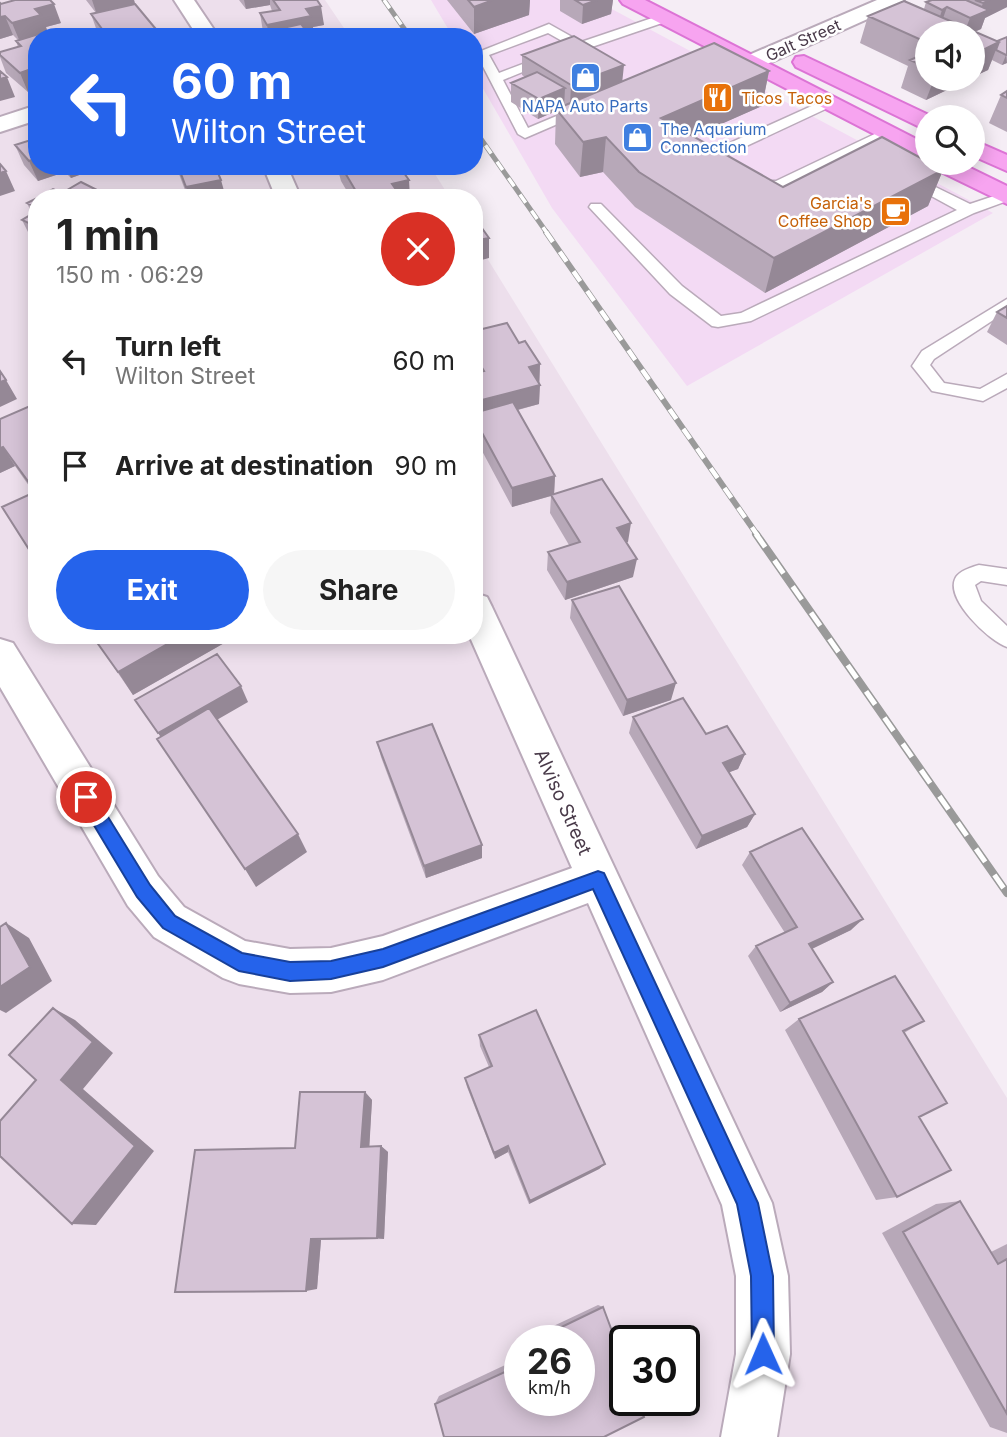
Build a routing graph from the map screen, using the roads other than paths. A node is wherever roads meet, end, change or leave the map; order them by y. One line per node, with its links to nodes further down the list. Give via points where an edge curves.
1 (184, 0): 5 (street)
2 (630, 0): 4 (main road)
3 (894, 0): 7 (street, Galt Street)
4 (664, 18): 8 (lane); 11 (main road, via 715,50)
5 (203, 28)
6 (758, 39): 7 (main road)
7 (780, 50): 11 (street, Galt Street); 16 (main road)
8 (568, 51): 9 (lane, via 550,28); 12 (lane)
9 (483, 53)
10 (483, 55): 12 (lane)
11 (750, 64): 13 (main road)
12 (495, 79): 14 (lane, via 525,134)
13 (827, 103): 18 (main road); 18 (lane, via 717,155 720,161 757,185 778,185 861,151)
14 (596, 104)
15 (28, 116): 17 (street)
16 (915, 118)
17 (0, 125)
18 (886, 134): 19 (main road)
19 (915, 148)
20 (985, 152): 21 (main road)
21 (1007, 164)
22 (889, 167): 26 (lane)
23 (966, 175): 24 (main road)
24 (1007, 196): 26 (lane)
25 (596, 207): 26 (lane, via 676,290 718,322 745,317)
26 (969, 210)
27 (1007, 304): 28 (lane, via 928,355 921,366 938,387 957,392 983,395)
28 (1007, 380)
29 (1007, 577): 31 (lane, via 979,573 964,582 965,597)
30 (483, 627): 33 (street, Alviso Street)
31 (1007, 638)
32 (0, 654): 33 (street, via 144,891 169,922 239,962 290,971 331,970 383,958)
33 (598, 879): 34 (street, Alviso Street, via 747,1203 762,1276 763,1354)
34 (750, 1437)

